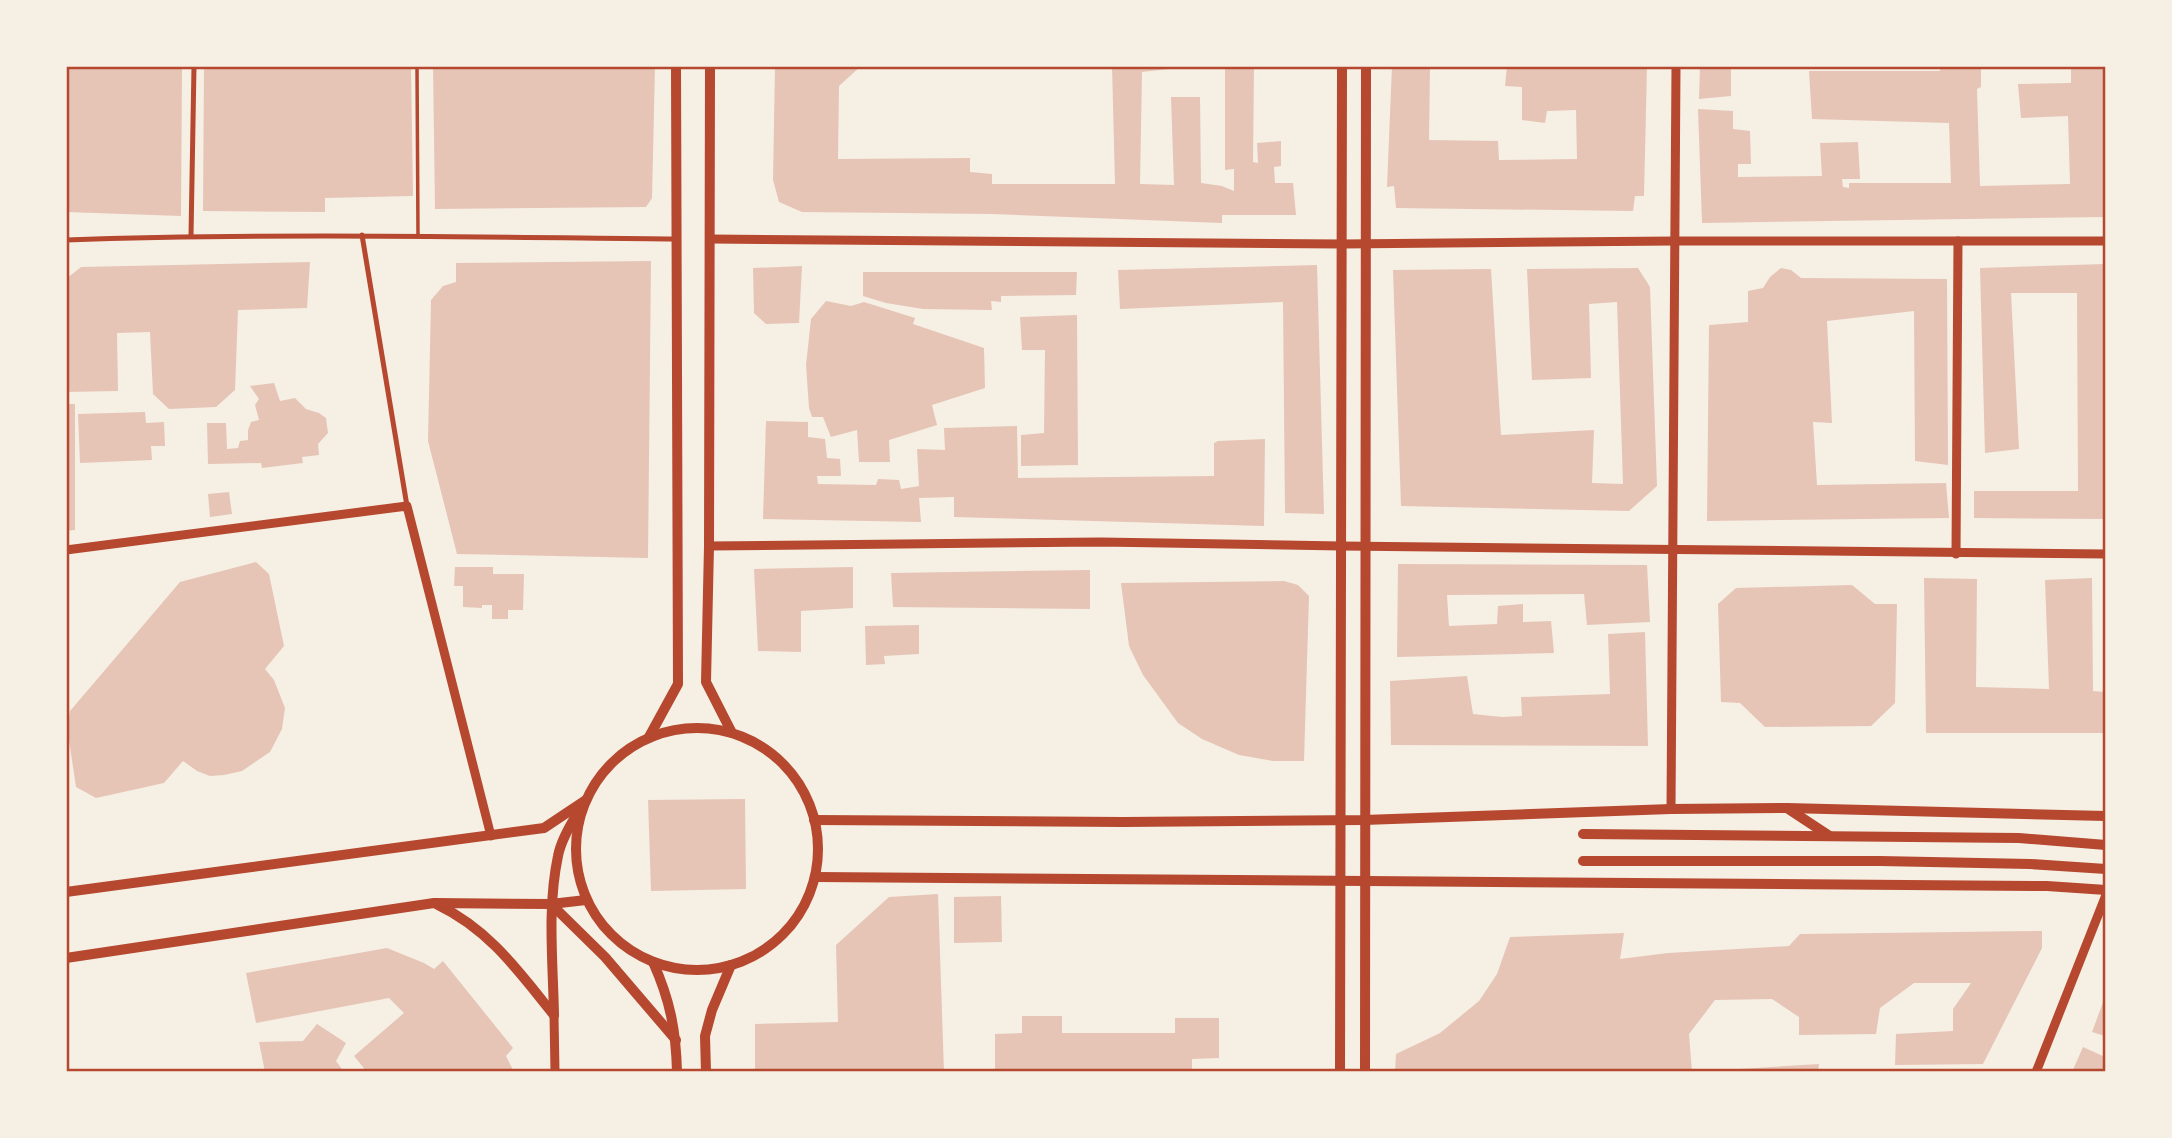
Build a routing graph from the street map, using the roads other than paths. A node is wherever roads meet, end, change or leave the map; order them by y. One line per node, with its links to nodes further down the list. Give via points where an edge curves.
1 (194, 66): 9 (street)
2 (417, 66): 10 (lane)
3 (676, 66): 11 (main road)
4 (710, 66): 12 (main road)
5 (1342, 66): 17 (main road)
6 (1366, 66): 18 (main road)
7 (1676, 66): 14 (street)
8 (362, 235): 9 (street); 10 (street); 19 (street)
9 (191, 236): 13 (street)
10 (418, 236): 11 (street)
11 (677, 239): 28 (main road, via 678,684)
12 (710, 239): 17 (street); 20 (main road)
13 (66, 240)
14 (1675, 241): 15 (street); 18 (street); 23 (street)
15 (1958, 241): 16 (street); 25 (street)
16 (2105, 241)
17 (1342, 244): 18 (street); 21 (main road)
18 (1366, 244): 22 (main road)
19 (407, 506): 24 (street); 38 (street)
20 (709, 546): 21 (street, via 1101,542); 27 (main road, via 706,682)
21 (1341, 547): 22 (street); 34 (main road)
22 (1366, 547): 23 (street); 35 (main road)
23 (1673, 549): 25 (street); 31 (street)
24 (66, 550)
25 (1956, 554): 26 (street)
26 (2105, 554)
27 (732, 733): 28 (main road, via 685,728); 33 (main road, via 758,744 780,761 803,790)
28 (649, 737): 29 (main road, via 611,763)
29 (586, 800): 38 (main road, via 544,828); 47 (main road, via 575,850); 49 (main road, via 558,853)
30 (1787, 808): 31 (main road); 32 (main road); 37 (main road)
31 (1671, 809): 35 (main road)
32 (2105, 816)
33 (814, 820): 34 (main road); 42 (main road, via 818,842)
34 (1340, 820): 35 (main road); 43 (main road)
35 (1364, 820): 44 (main road)
36 (1583, 834): 37 (main road)
37 (1828, 835): 39 (main road, via 2019,838)
38 (491, 836): 45 (main road)
39 (2105, 845)
40 (1583, 861): 41 (main road, via 1880,861)
41 (2105, 869)
42 (814, 877): 43 (main road); 52 (main road, via 798,916 784,932 769,946)
43 (1341, 880): 44 (main road); 58 (main road)
44 (1365, 881): 46 (main road, via 2047,886); 59 (main road)
45 (66, 892)
46 (2105, 893): 60 (street)
47 (586, 900): 49 (main road); 51 (main road, via 614,938)
48 (434, 903): 49 (main road); 50 (main road); 53 (main road, via 455,913 500,949)
49 (551, 904): 53 (main road); 54 (main road, via 605,957)
50 (66, 958)
51 (653, 962): 52 (main road, via 692,970); 54 (main road, via 671,1010)
52 (731, 965): 57 (main road, via 705,1036)
53 (554, 1015): 55 (street)
54 (676, 1040): 56 (main road)
55 (555, 1072)
56 (677, 1072)
57 (706, 1072)
58 (1340, 1072)
59 (1365, 1072)
60 (2036, 1072)

